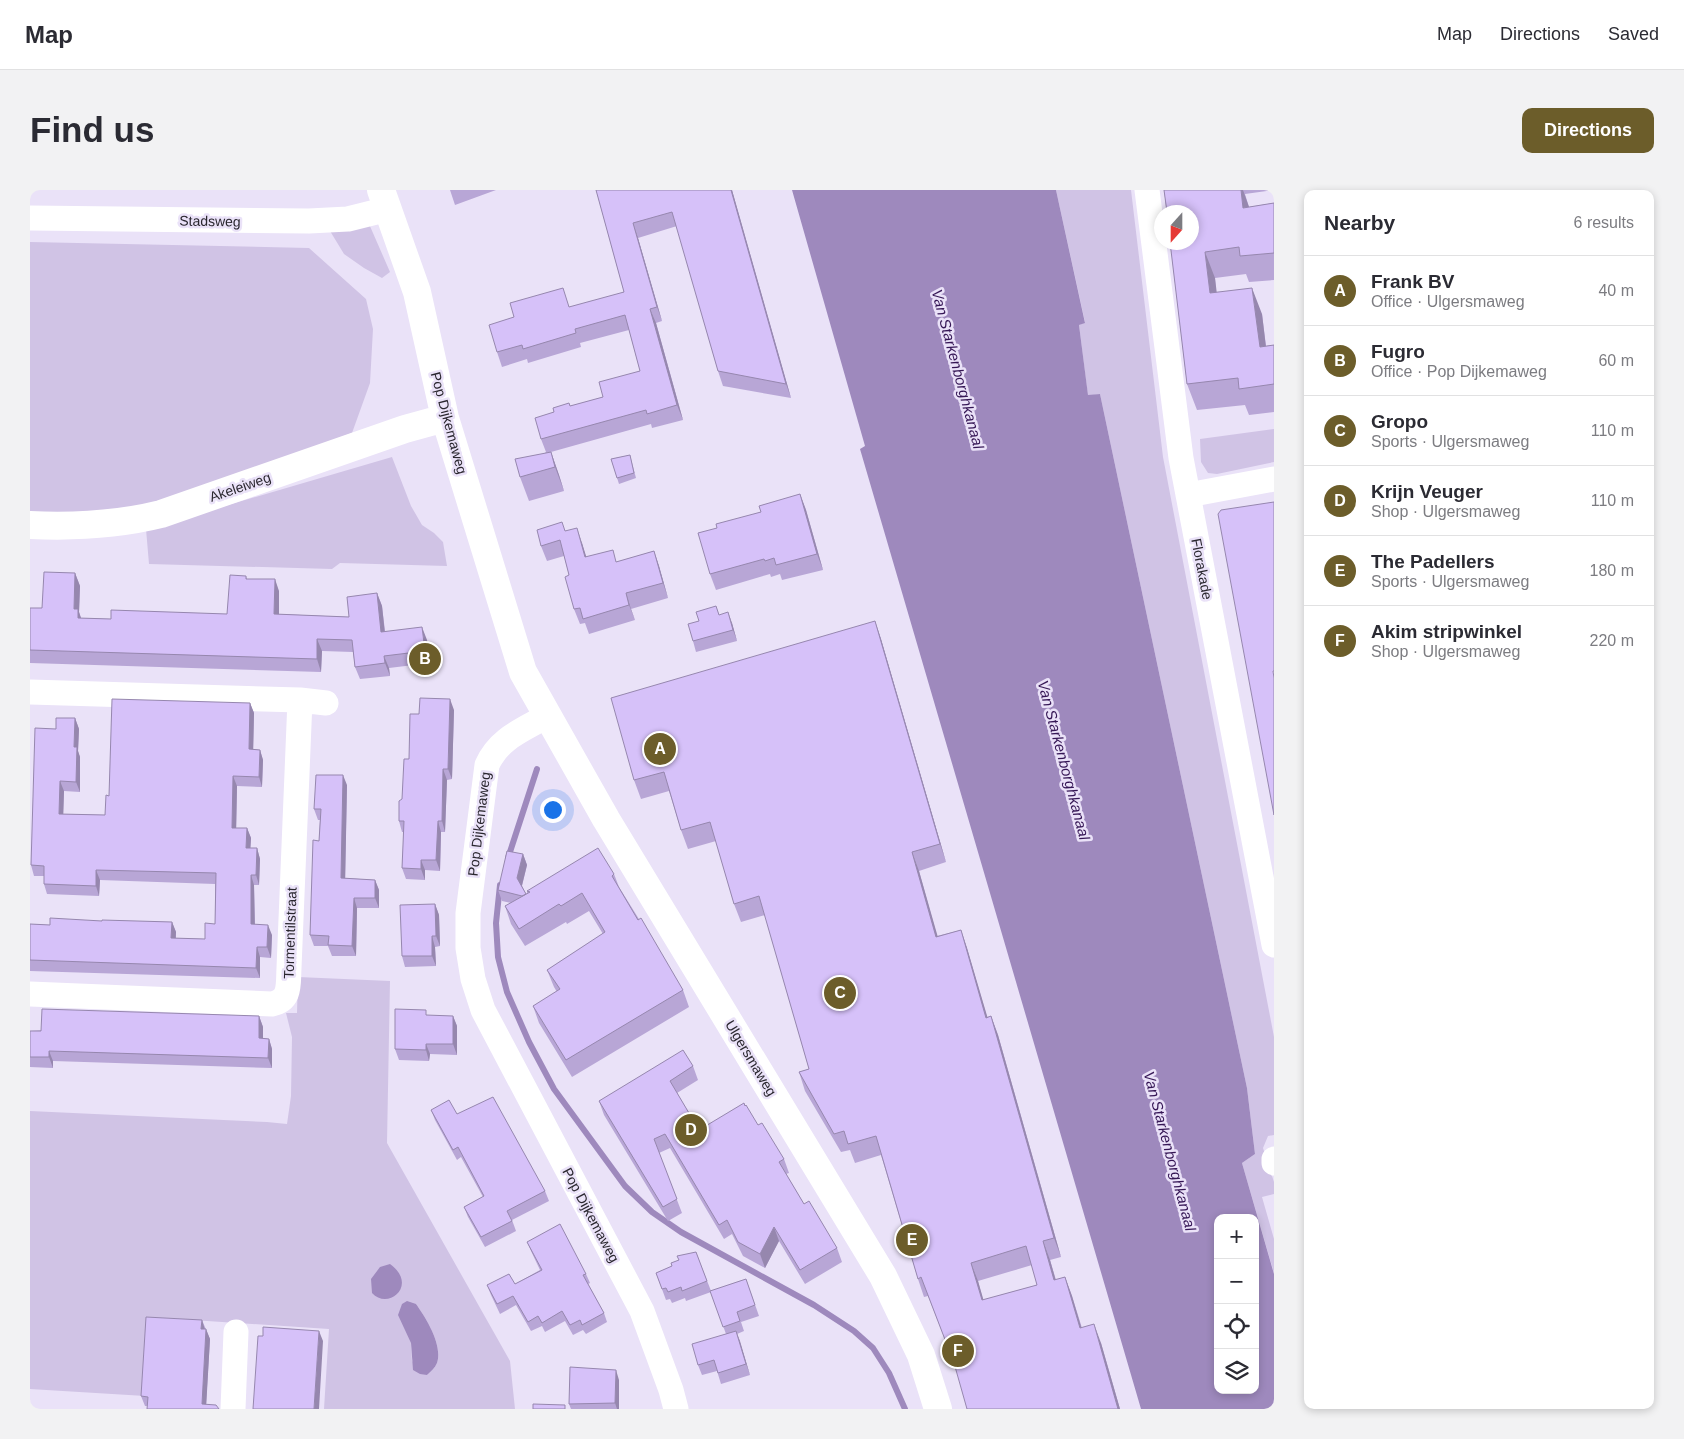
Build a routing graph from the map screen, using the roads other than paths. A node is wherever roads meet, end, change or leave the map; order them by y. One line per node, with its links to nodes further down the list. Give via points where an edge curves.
1 (1147, 190): 6 (street, Florakade)
2 (385, 200): 3 (street, Stadsweg, via 348,219 309,221); 4 (street, Pop Dijkemaweg, via 417,292)
3 (30, 218)
4 (445, 418): 7 (street, Akeleiweg, via 134,521); 11 (street, Pop Dijkemaweg, via 523,672)
5 (1274, 479): 6 (street)
6 (1188, 495): 12 (street, Florakade)
7 (30, 525)
8 (30, 692): 9 (street)
9 (300, 700): 10 (street); 13 (street, Tormentilstraat, via 286,996 272,1004)
10 (326, 703)
11 (547, 716): 16 (street, Pop Dijkemaweg, via 503,742 487,765 468,912 468,948 473,979 483,1010 642,1311); 17 (street, Ulgersmaweg, via 883,1276 921,1356)
12 (1274, 945)
13 (30, 994)
14 (236, 1332): 15 (street)
15 (233, 1409)
16 (676, 1409)
17 (938, 1409)

